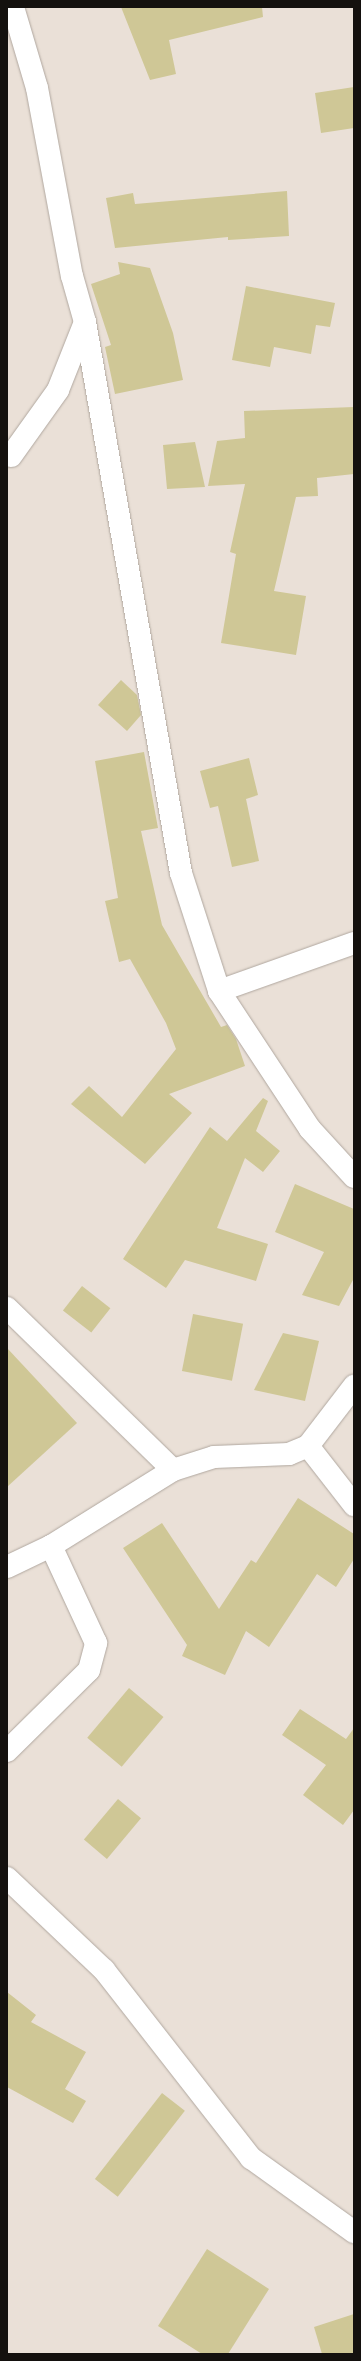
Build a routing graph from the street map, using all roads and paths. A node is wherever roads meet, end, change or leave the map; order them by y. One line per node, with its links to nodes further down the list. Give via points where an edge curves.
1 (13, 7): 2 (street, via 37,88 72,276)
2 (85, 322): 3 (street, via 58,390); 5 (street, via 181,873)
3 (11, 456)
4 (354, 943): 5 (street)
5 (219, 991): 6 (street, via 310,1129)
6 (354, 1177)
7 (7, 1308): 10 (street)
8 (354, 1386): 9 (street)
9 (308, 1446): 10 (street, via 289,1454 214,1457); 11 (street)
10 (173, 1470): 12 (street)
11 (354, 1504)
12 (51, 1546): 13 (street); 14 (street, via 96,1643 89,1670)
13 (7, 1567)
14 (7, 1751)
15 (7, 1878): 16 (street, via 104,1970 251,2158)
16 (354, 2232)

